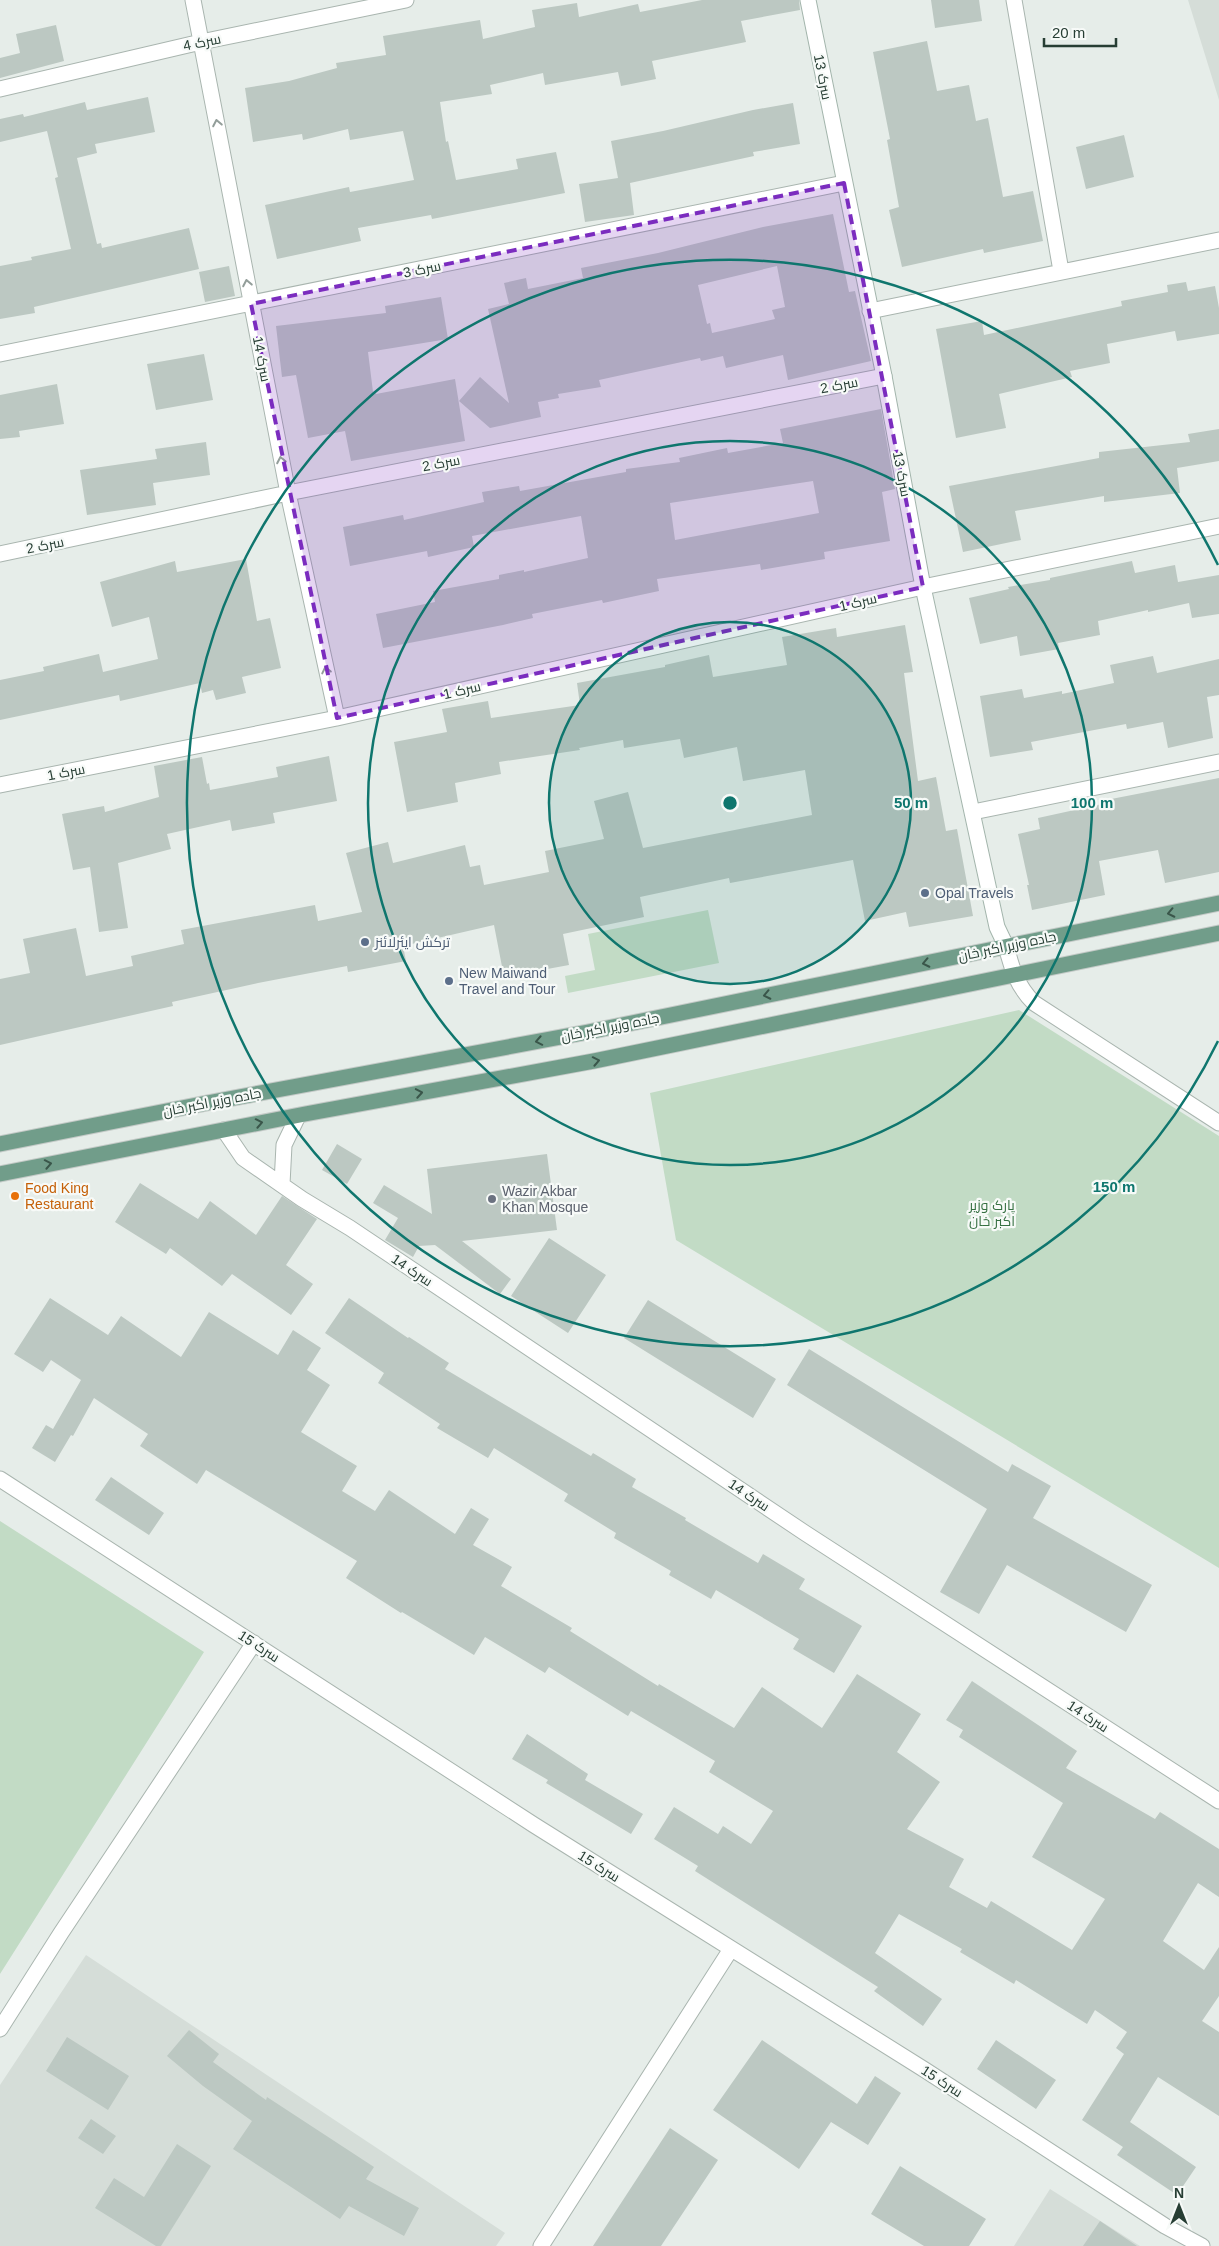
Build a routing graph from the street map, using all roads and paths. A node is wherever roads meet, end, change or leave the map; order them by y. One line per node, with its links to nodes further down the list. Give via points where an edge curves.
1 (193, 0): 5 (street, سرک 14)
2 (406, 0): 5 (street, سرک 4)
3 (808, 0): 7 (street, سرک 13)
4 (1014, 0): 9 (street)
5 (201, 42): 6 (street, سرک 4); 10 (street, سرک 14, one-way to 5)
6 (0, 89)
7 (844, 183): 10 (street, سرک 3); 11 (street, سرک 13)
8 (1219, 240): 9 (street)
9 (1061, 271): 11 (street)
10 (251, 304): 12 (street, سرک 3); 14 (street, سرک 14, one-way to 10)
11 (870, 311): 13 (street, سرک 13)
12 (0, 354)
13 (884, 376): 14 (street, سرک 2); 17 (street, سرک 13)
14 (288, 493): 16 (street, سرک 2); 18 (street, سرک 14, one-way to 14)
15 (1219, 526): 17 (street, سرک 1)
16 (0, 554)
17 (923, 587): 18 (street, سرک 1); 21 (street, سرک 13)
18 (337, 718): 20 (street, سرک 1)
19 (1219, 762): 21 (street)
20 (0, 785)
21 (972, 812): 24 (street, سرک 13, via 998,927)
22 (1219, 903): 24 (main road, جاده وزیر اکبر خان, one-way to 24)
23 (1219, 933): 25 (main road)
24 (1006, 946): 25 (street, سرک 13); 29 (main road, جاده وزیر اکبر خان, one-way to 29, via 588,1032)
25 (1013, 975): 26 (main road, one-way to 25, via 594,1061); 27 (street, via 1034,1003)
26 (298, 1116): 28 (main road, one-way to 26); 31 (street, via 284,1145)
27 (1219, 1123)
28 (224, 1130): 30 (main road, one-way to 28); 31 (street, سرک 14, via 243,1158)
29 (0, 1144)
30 (0, 1174)
31 (282, 1184): 34 (street, سرک 14, via 805,1533)
32 (0, 1479): 33 (street, سرک 15)
33 (254, 1643): 35 (street, سرک 15); 36 (street)
34 (1219, 1801)
35 (731, 1949): 37 (street); 38 (street, سرک 15, via 1165,2226)
36 (0, 2029)
37 (541, 2246)
38 (1202, 2246)

